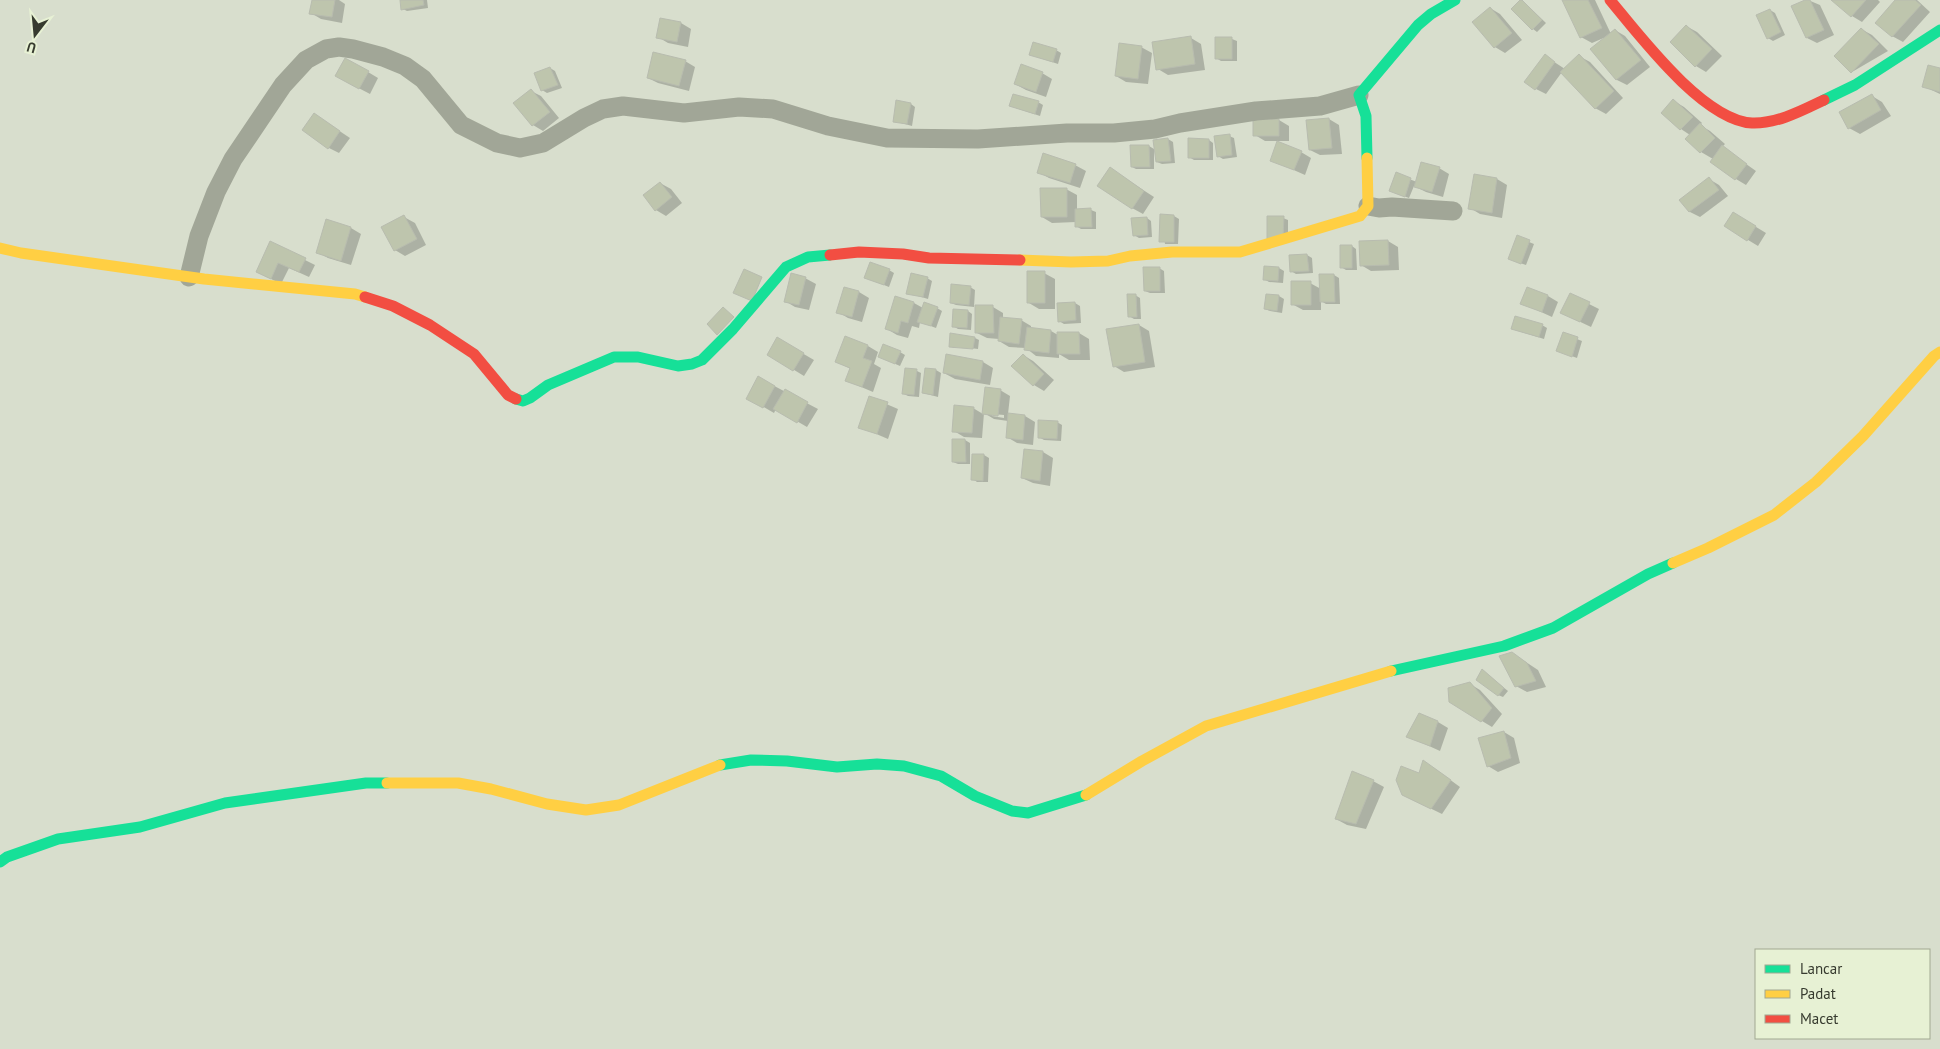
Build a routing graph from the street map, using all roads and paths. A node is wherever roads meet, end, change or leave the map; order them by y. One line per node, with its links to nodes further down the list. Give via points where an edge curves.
1 (1455, 0): 4 (street, via 1428,16)
2 (1610, 0): 3 (street, via 1661,62 1711,107 1734,120 1752,123 1770,122 1855,85)
3 (1940, 30)
4 (1359, 95): 5 (street, via 1366,116); 8 (street, via 1320,106 1256,111 1140,131 978,139 887,138 828,126 773,109 739,107 684,113 623,106 603,109 543,143 520,148 497,143 461,125 423,79 405,66 353,49 326,49 306,60 283,85 233,159 199,236)
5 (1368, 206): 6 (street); 8 (street, via 1360,216 1240,252 1172,252 1108,261 1071,262 969,260 859,252 808,257 786,267 702,360 678,366 638,357 614,357 548,385 523,401 508,395 474,354 430,325 393,306 356,294)
6 (1453, 211)
7 (0, 248): 8 (street)
8 (189, 277)
9 (1940, 352): 10 (street, via 1863,436 1816,482 1774,515 1648,574 1553,628 1504,646 1375,675 1206,726 1084,796 1028,813 1012,811 975,796 941,776 904,766 837,767 750,760 726,763 619,805 586,810 458,783 358,784 225,803 108,834 58,839)
10 (0, 862)

